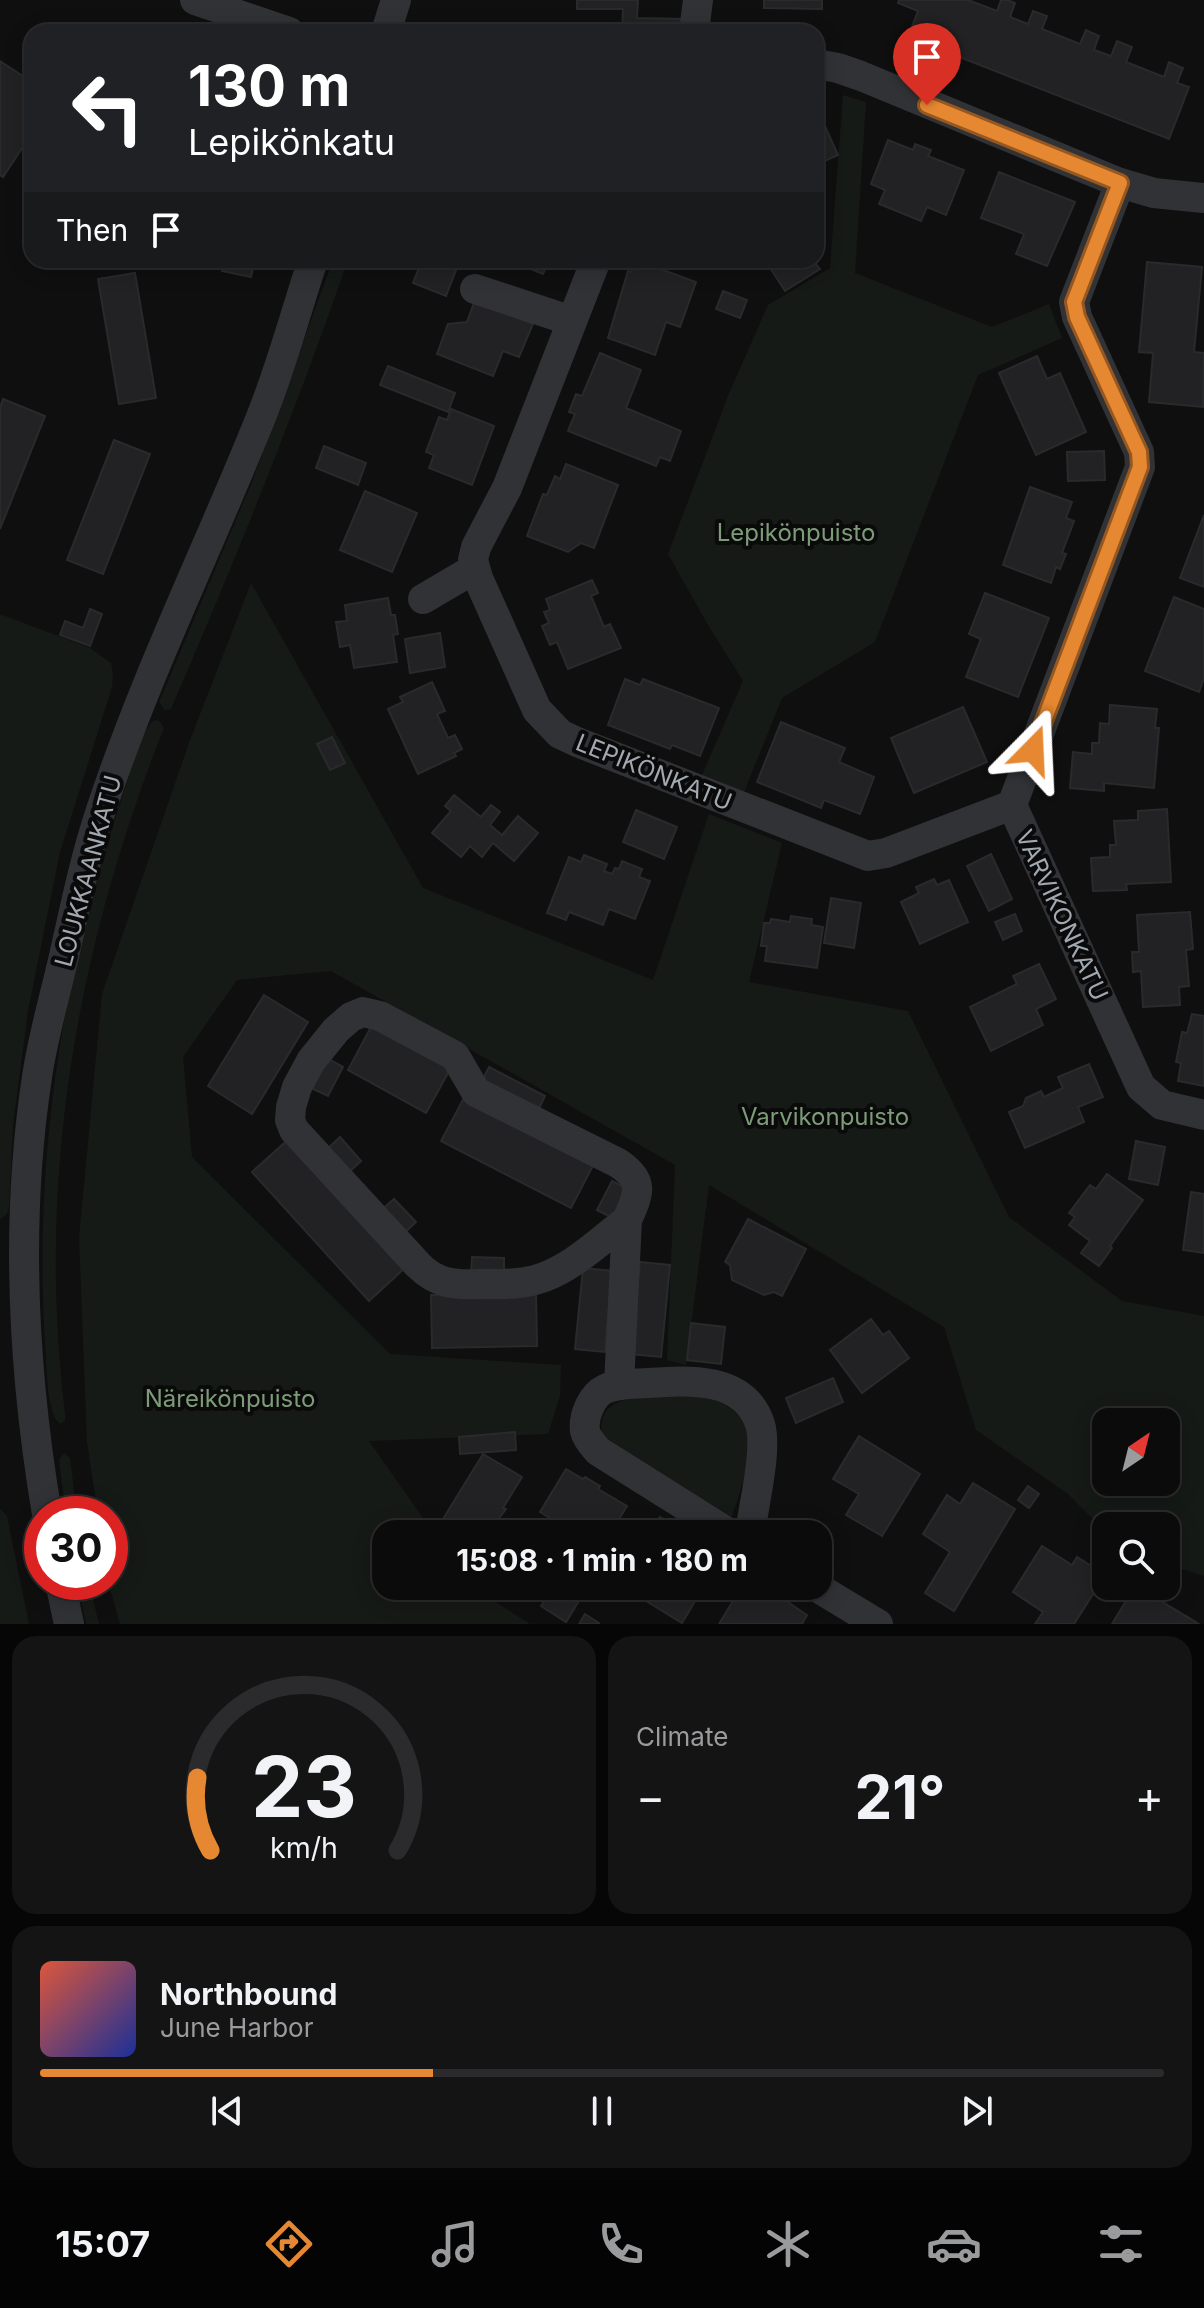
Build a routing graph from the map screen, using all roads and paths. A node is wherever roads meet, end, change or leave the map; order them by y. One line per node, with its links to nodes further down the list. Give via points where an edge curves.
1 (195, 0): 4 (street)
2 (396, 0): 5 (street)
3 (698, 0): 6 (street)
4 (266, 24)
5 (388, 24)
6 (695, 24)
7 (824, 65): 8 (street)
8 (1120, 183): 9 (street); 16 (street, VARVIKONKATU, via 1074,302 1139,452 1140,467)
9 (1204, 198)
10 (310, 268): 19 (street, LOUKKAANKATU, via 261,417 138,710 93,836 37,1076 29,1153)
11 (593, 268): 13 (street)
12 (475, 289): 13 (street)
13 (572, 321): 14 (street, via 507,488 476,547)
14 (474, 569): 15 (street); 16 (street, LEPIKÖNKATU, via 537,710 560,734 577,742 868,856)
15 (423, 599)
16 (1012, 805): 17 (street, VARVIKONKATU, via 1141,1087 1162,1105)
17 (1204, 1115)
18 (627, 1220): 18 (street, via 638,1196 631,1172 476,1092 455,1056 380,1016 363,1012 351,1017 311,1061 297,1087 290,1120 294,1130 418,1265 440,1281 507,1284 539,1279); 20 (street)
19 (13, 1228): 21 (street, LOUKKAANKATU)
20 (619, 1385): 22 (street, via 604,1389 591,1403 585,1429 589,1440 598,1451); 23 (street, via 698,1380 726,1388 751,1408 762,1439)
21 (44, 1496)
22 (708, 1520)
23 (752, 1520)
24 (832, 1596): 27 (street)
25 (64, 1600): 26 (street)
26 (69, 1624)
27 (878, 1624)

